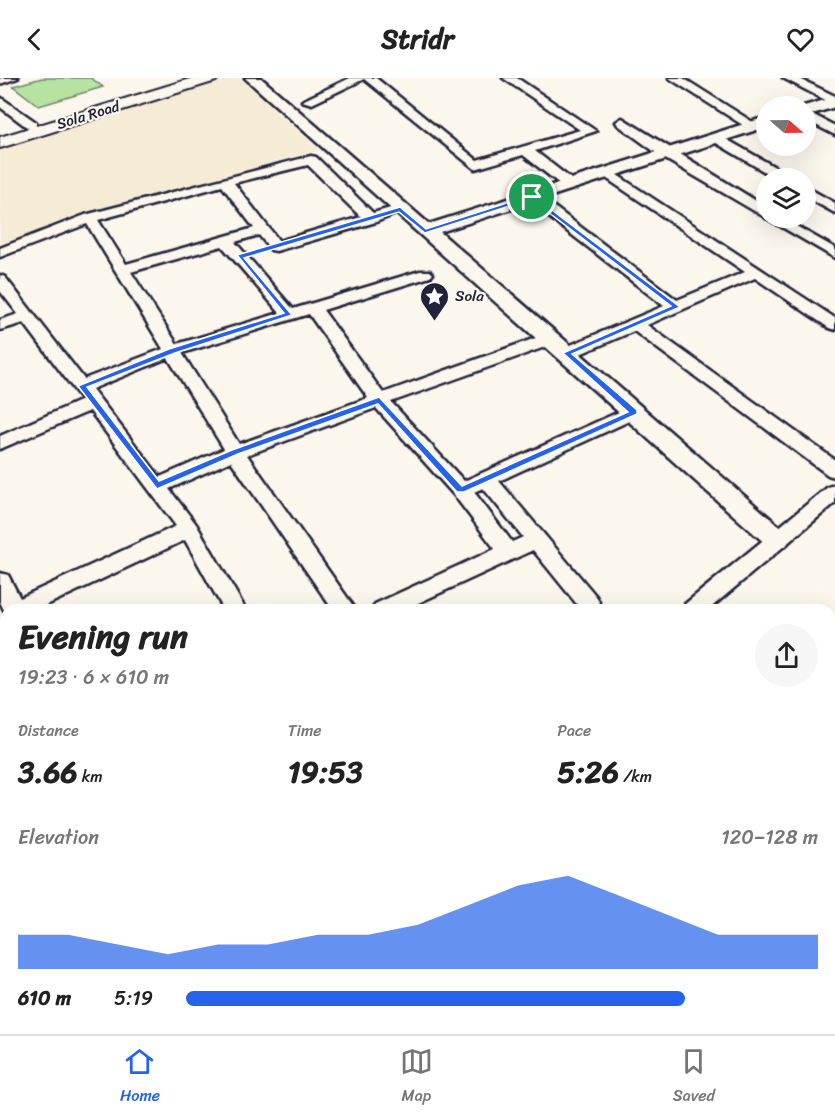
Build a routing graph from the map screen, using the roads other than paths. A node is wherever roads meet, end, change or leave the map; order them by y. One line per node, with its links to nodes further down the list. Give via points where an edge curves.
1 (12, 78): 10 (street)
2 (187, 78): 18 (main road, Sola Road)
3 (210, 78): 23 (main road, Sola Road)
4 (252, 78): 34 (street)
5 (359, 78): 12 (street)
6 (369, 78): 24 (street, via 474,165)
7 (510, 78): 24 (street, via 590,131)
8 (675, 78): 17 (street)
9 (789, 78): 13 (street)
10 (0, 81)
11 (0, 100): 18 (street)
12 (308, 101)
13 (835, 101): 14 (street)
14 (816, 109)
15 (816, 119): 20 (street)
16 (622, 122): 25 (street)
17 (756, 122)
18 (33, 125): 21 (main road, Sola Road)
19 (756, 125): 22 (street)
20 (835, 131)
21 (0, 135)
22 (717, 138): 25 (street); 26 (street)
23 (0, 143)
24 (525, 150): 29 (street)
25 (667, 154): 27 (street); 32 (street)
26 (767, 168)
27 (608, 172): 29 (street); 46 (street)
28 (225, 181): 35 (street); 36 (street, via 310,160); 38 (street)
29 (570, 185): 30 (street)
30 (532, 197): 39 (street); 50 (street)
31 (816, 197): 33 (street)
32 (756, 207)
33 (834, 208)
34 (400, 209): 36 (street); 39 (street)
35 (90, 218): 42 (street); 45 (street)
36 (371, 219): 41 (street)
37 (790, 228): 43 (street)
38 (261, 230): 40 (street); 41 (street)
39 (425, 231): 56 (street)
40 (225, 240): 44 (street); 45 (street)
41 (276, 247): 44 (street)
42 (0, 253)
43 (835, 254)
44 (240, 257): 51 (street)
45 (122, 270): 57 (street)
46 (757, 272): 50 (street); 55 (street)
47 (425, 274): 49 (street)
48 (0, 280): 52 (street)
49 (312, 307): 51 (street); 60 (street)
50 (676, 307): 53 (street)
51 (289, 314): 57 (street)
52 (29, 316): 54 (street); 59 (street)
53 (635, 324): 58 (street); 65 (street)
54 (0, 325)
55 (835, 325)
56 (550, 339): 58 (street); 60 (street)
57 (172, 351): 59 (street); 64 (street)
58 (567, 353): 62 (street)
59 (82, 386): 61 (street)
60 (379, 400): 64 (street); 68 (street)
61 (94, 402): 63 (street); 67 (street)
62 (634, 412): 66 (street); 72 (street)
63 (0, 443)
64 (235, 452): 67 (street); 79 (street)
65 (835, 470)
66 (486, 478): 68 (street); 71 (street)
67 (157, 486): 70 (street)
68 (460, 490): 73 (street)
69 (835, 492): 72 (street)
70 (189, 529): 77 (street); 78 (street)
71 (537, 539): 73 (street); 75 (street)
72 (777, 539): 81 (street)
73 (509, 553): 80 (street)
74 (0, 581): 76 (street)
75 (588, 602)
76 (12, 604)
77 (28, 604)
78 (232, 604)
79 (341, 604)
80 (396, 604)
81 (700, 604)

